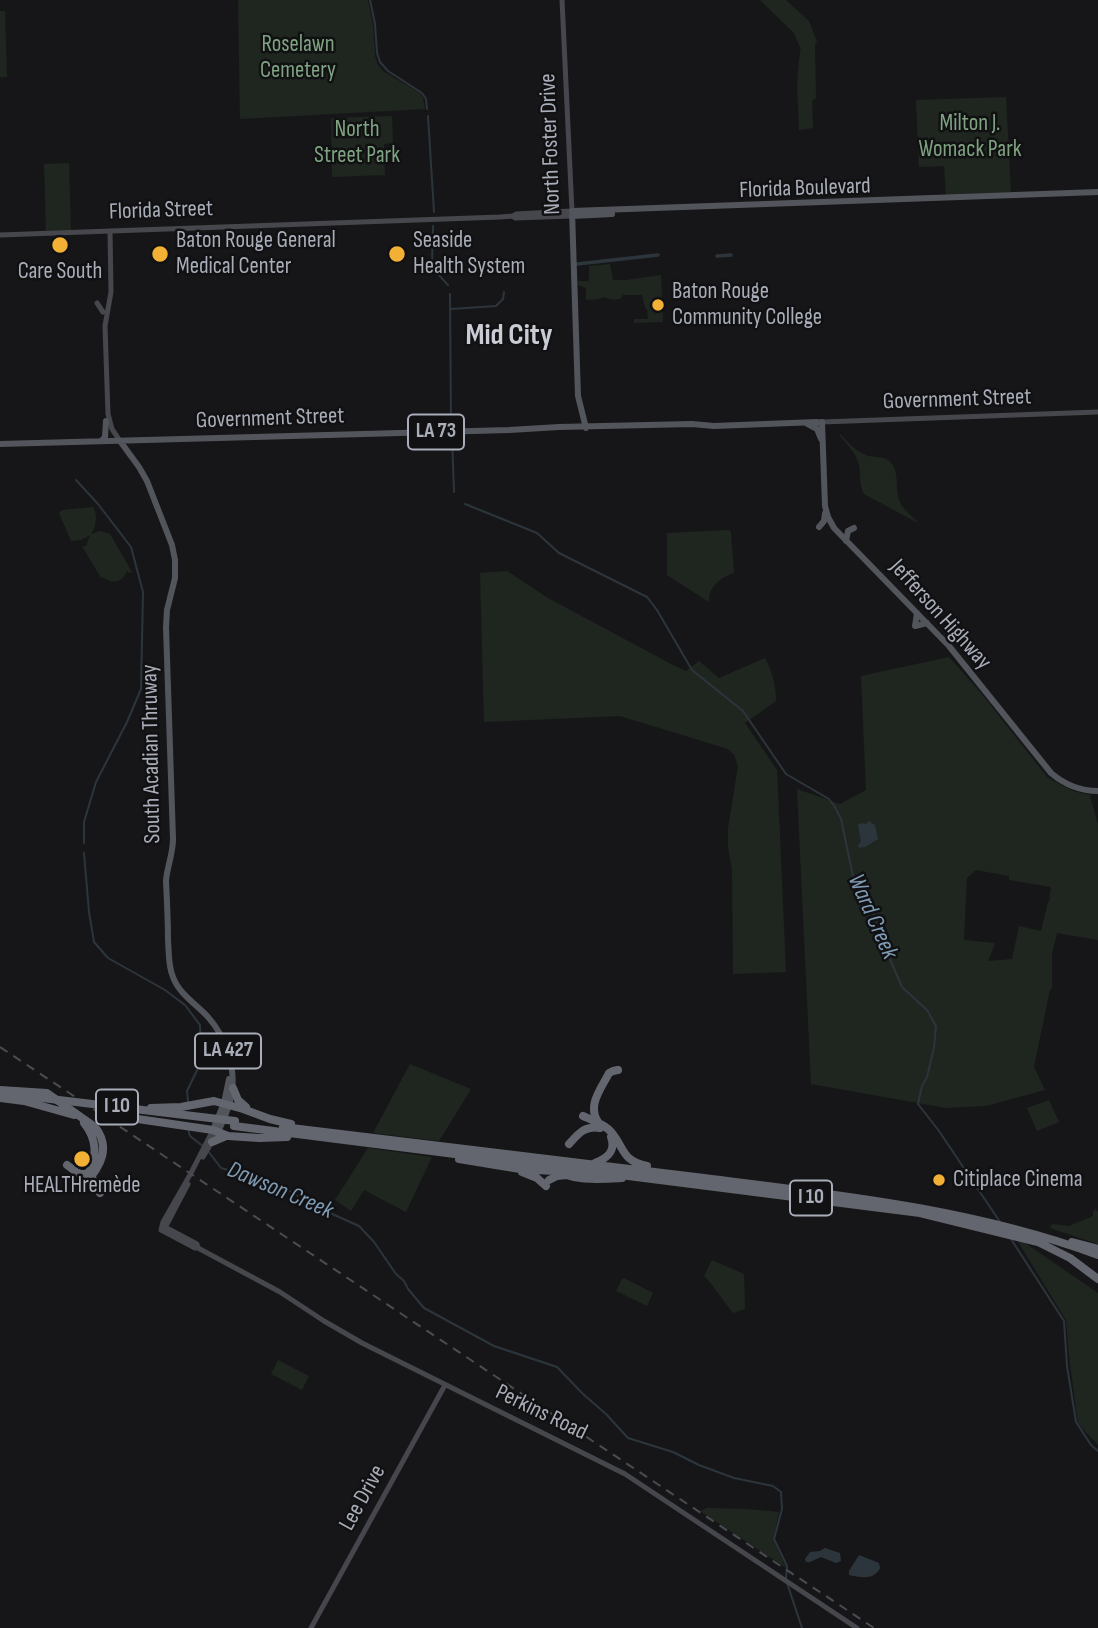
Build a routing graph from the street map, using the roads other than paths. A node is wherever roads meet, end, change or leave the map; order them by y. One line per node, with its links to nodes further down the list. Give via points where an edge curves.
1 (562, 0): 3 (main road, North Foster Drive)
2 (1098, 194): 3 (main road, Florida Boulevard)
3 (572, 214): 4 (main road, Florida Boulevard); 11 (main road, North Foster Drive, via 578,396)
4 (323, 223): 5 (main road, Florida Street)
5 (108, 231): 6 (main road, Florida Street); 7 (main road)
6 (0, 235)
7 (110, 301): 9 (main road, South Acadian Thruway / LA 427); 24 (main road, South Acadian Thruway, via 106,326 108,414)
8 (97, 303): 9 (main road)
9 (103, 313): 12 (main road, South Acadian Thruway / LA 427)
10 (1098, 412): 13 (main road, Government Street)
11 (583, 416): 16 (main road); 19 (main road, North Foster Drive)
12 (106, 421): 23 (main road); 24 (main road, South Acadian Thruway / LA 427)
13 (819, 422): 14 (main road, Government Street); 22 (main road)
14 (803, 423): 17 (main road, Government Street / LA 73); 22 (main road, via 817,429)
15 (683, 425): 17 (main road, Government Street / LA 73); 18 (main road); 19 (main road, Government Street / LA 73)
16 (574, 426): 19 (main road, Government Street / LA 73); 20 (main road, Government Street / LA 73)
17 (694, 426): 18 (main road, Government Street / LA 73)
18 (674, 427): 19 (main road, Government Street / LA 73)
19 (586, 428): 20 (main road, Government Street / LA 73)
20 (541, 429): 21 (main road, Government Street / LA 73)
21 (132, 440): 24 (main road, Government Street / LA 73); 26 (main road, via 128,445)
22 (823, 440): 27 (main road)
23 (102, 441): 24 (main road, Government Street / LA 73); 25 (main road, Government Street / LA 73)
24 (117, 441): 26 (main road, South Acadian Thruway / LA 427); 35 (main road, South Acadian Thruway / LA 427, via 142,480 172,559 163,618 169,841 163,876 166,965 176,989 212,1027 222,1045)
25 (0, 444)
26 (131, 455): 31 (main road, South Acadian Thruway / LA 427, via 168,534)
27 (826, 511): 28 (main road); 30 (main road, Jefferson Highway)
28 (819, 527)
29 (854, 528): 30 (main road)
30 (846, 541): 33 (main road, Jefferson Highway, via 917,613 915,626 927,623 949,646 1051,773 1073,787)
31 (175, 575): 32 (main road); 35 (main road, South Acadian Thruway / LA 427, via 166,626 173,839 166,880 169,963 180,989 221,1036 229,1058)
32 (183, 580)
33 (1098, 792)
34 (618, 1070): 44 (highway, via 609,1073 593,1106)
35 (230, 1091): 38 (highway); 38 (main road, South Acadian Thruway / LA 427); 41 (highway)
36 (0, 1094): 37 (highway, I 10, bridge); 39 (highway, I 10, bridge); 53 (highway, bridge, via 44,1092 88,1121 100,1133 103,1156)
37 (24, 1101): 40 (highway, I 10, bridge); 53 (highway, via 70,1114 88,1128 95,1145)
38 (222, 1103): 39 (highway, bridge, via 162,1108); 41 (highway); 46 (main road, South Acadian Thruway / LA 427)
39 (96, 1105): 43 (highway, I 10, bridge)
40 (111, 1112): 43 (highway, I 10, bridge); 46 (highway, via 197,1128)
41 (254, 1113): 45 (highway, via 315,1128)
42 (583, 1117): 44 (highway)
43 (234, 1124): 45 (highway, I 10)
44 (600, 1126): 47 (highway, via 583,1129); 51 (highway, via 611,1136 612,1149 607,1158); 59 (highway, via 612,1132 627,1156 641,1165 898,1199 1014,1224 1083,1243)
45 (316, 1134): 46 (highway); 48 (highway, I 10); 49 (highway, I 10)
46 (213, 1138): 58 (main road, South Acadian Thruway / LA 427)
47 (569, 1144)
48 (401, 1147): 49 (highway, I 10); 52 (highway)
49 (514, 1158): 51 (highway, I 10)
50 (67, 1165): 53 (highway, via 81,1174)
51 (586, 1166): 55 (highway, I 10); 59 (highway, I 10, via 888,1201 1027,1232)
52 (502, 1167): 54 (highway, via 555,1169); 54 (highway, via 548,1183)
53 (91, 1174): 56 (highway); 57 (highway)
54 (568, 1175): 55 (highway)
55 (649, 1178): 60 (highway, I 10, via 880,1207 972,1224 1038,1242)
56 (84, 1182)
57 (100, 1193)
58 (162, 1228): 61 (main road, Perkins Road, via 280,1292 341,1332)
59 (1098, 1254)
60 (1098, 1279)
61 (444, 1385): 62 (main road, Lee Drive); 63 (main road, Perkins Road, via 629,1476)
62 (312, 1628)
63 (857, 1628)

